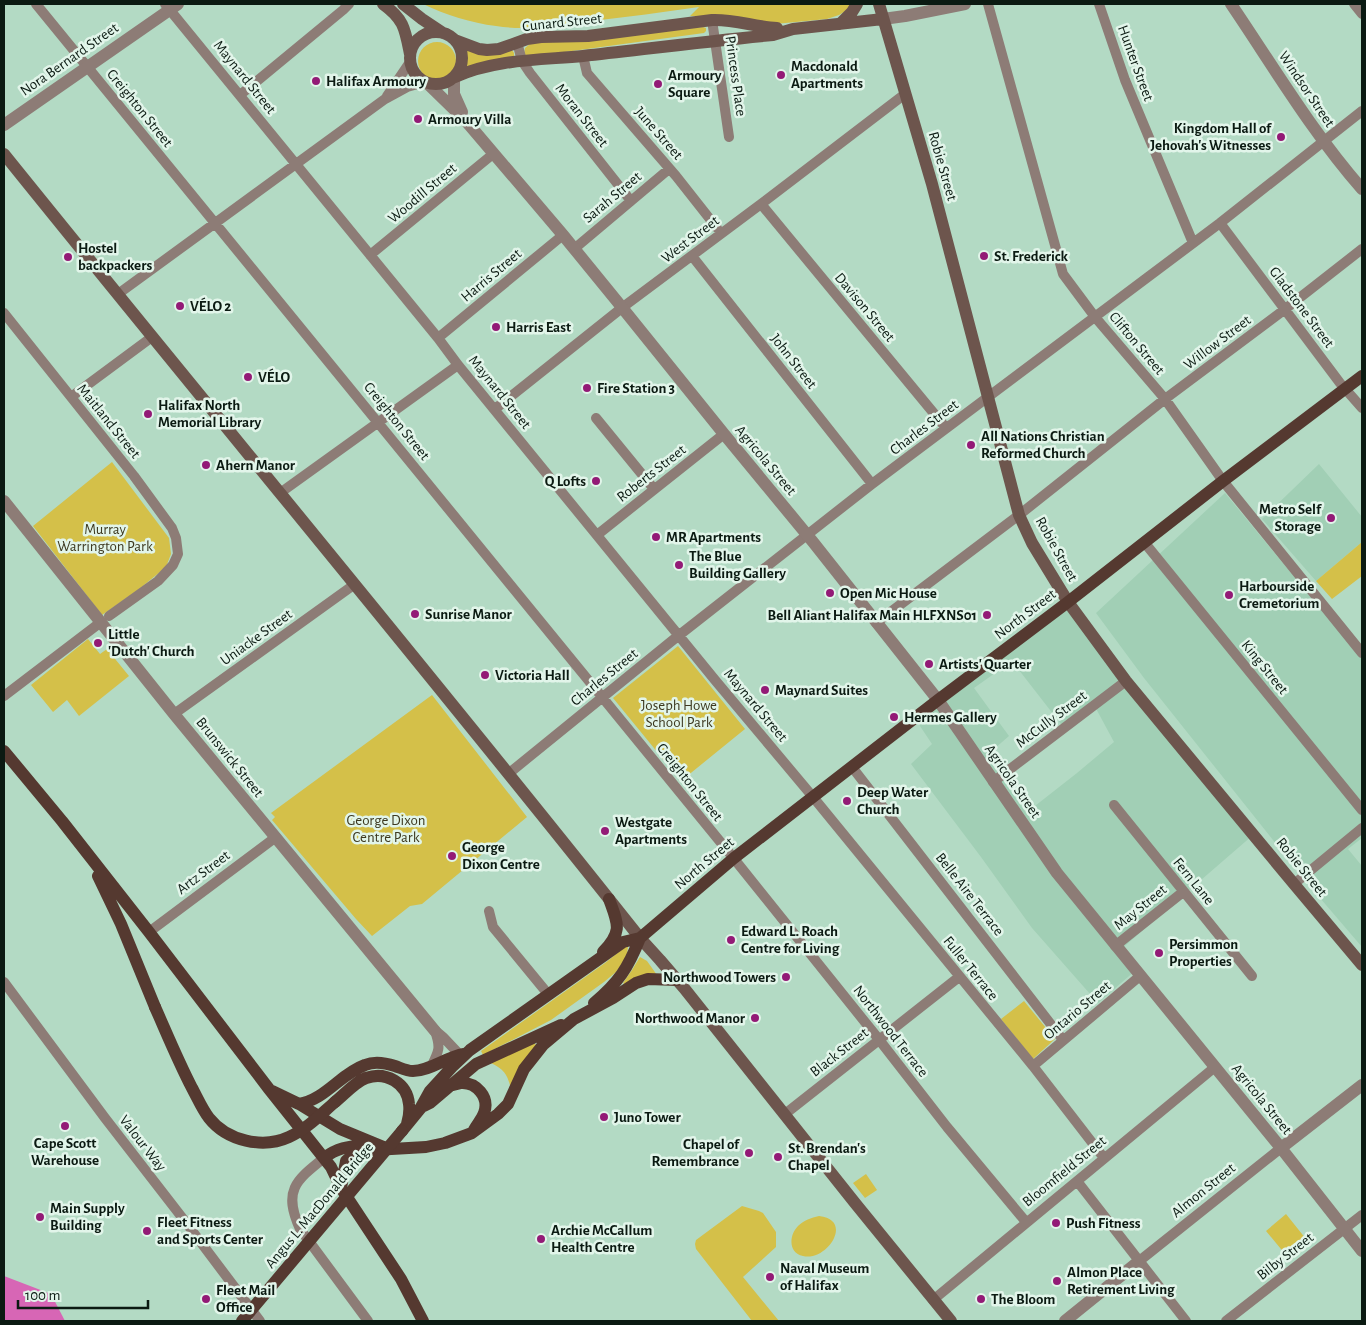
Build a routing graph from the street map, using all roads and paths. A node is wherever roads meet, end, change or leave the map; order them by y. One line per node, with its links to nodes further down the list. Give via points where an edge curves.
1 (36, 4): 24 (street, Creighton Street)
2 (349, 4): 28 (street)
3 (383, 4): 22 (main road, via 401,21)
4 (403, 4): 18 (main road)
5 (857, 4): 16 (main road)
6 (879, 4): 14 (main road, Robie Street)
7 (965, 4): 14 (street, Cunard Street)
8 (988, 4): 55 (street, Clifton Street, via 1063,274)
9 (1099, 4): 46 (street, Hunter Street, via 1125,80)
10 (1231, 4): 34 (street, Windsor Street)
11 (1354, 4): 13 (street)
12 (171, 6): 24 (street, Nora Bernard Street); 28 (street, Maynard Street)
13 (1362, 14)
14 (883, 19): 16 (main road, Cunard Street); 27 (main road, Robie Street)
15 (712, 20): 17 (main road, Cunard Street); 19 (street, Princess Place); 20 (main road, Cunard Street)
16 (840, 24): 17 (main road, Cunard Street)
17 (794, 29): 19 (main road, Cunard Street, via 773,35)
18 (450, 37): 20 (main road, Cunard Street, via 471,47 488,50); 22 (main road, via 439,32 426,34 416,42); 25 (main road, via 459,45 462,58)
19 (715, 40): 21 (main road, Cunard Street); 33 (street, Princess Place)
20 (517, 42): 23 (street, Moran Street)
21 (583, 56): 23 (main road, Cunard Street); 38 (street, June Street, via 587,73)
22 (410, 58): 26 (main road, via 413,70); 29 (street)
23 (522, 61): 25 (main road, Cunard Street, via 478,67); 40 (street, Moran Street)
24 (87, 66): 32 (street, Nora Bernard Street); 42 (street, Creighton Street)
25 (454, 77): 26 (main road, via 437,85); 31 (street, Agricola Street, via 454,94)
26 (427, 83): 29 (street, via 407,87); 31 (street, Agricola Street)
27 (905, 94): 41 (street, West Street); 62 (main road, Robie Street)
28 (240, 95): 37 (street, Maynard Street)
29 (385, 99): 37 (street)
30 (1362, 111): 34 (street, Charles Street)
31 (466, 122): 36 (street, Agricola Street)
32 (4, 125)
33 (729, 137)
34 (1324, 142): 39 (street, Windsor Street); 43 (street, Charles Street)
35 (4, 154): 51 (main road)
36 (493, 154): 45 (street, Agricola Street); 49 (street, Woodill Street)
37 (295, 164): 42 (street); 49 (street, Maynard Street)
38 (669, 169): 40 (street, Sarah Street); 44 (street, June Street)
39 (1362, 189)
40 (631, 201): 47 (street, Sarah Street)
41 (761, 204): 50 (street, West Street); 68 (street, Davison Street)
42 (215, 223): 51 (street); 67 (street, Creighton Street)
43 (1220, 223): 46 (street, Charles Street); 53 (street, Gladstone Street)
44 (717, 228)
45 (562, 235): 47 (street, Agricola Street); 57 (street, Harris Street)
46 (1193, 243): 55 (street, Charles Street)
47 (574, 249): 52 (street, Agricola Street)
48 (1362, 249): 53 (street, Willow Street)
49 (370, 255): 57 (street, Maynard Street)
50 (692, 256): 52 (street, West Street); 71 (street, John Street)
51 (118, 294): 56 (main road)
52 (623, 308): 65 (street, West Street); 69 (street, Agricola Street)
53 (1284, 310): 60 (street, Gladstone Street); 63 (street, Willow Street)
54 (4, 313): 61 (street, Maitland Street)
55 (1095, 317): 62 (street, Charles Street); 63 (street, Clifton Street)
56 (152, 337): 61 (street); 73 (main road)
57 (438, 338): 58 (street, Maynard Street)
58 (458, 365): 65 (street, Maynard Street); 67 (street)
59 (1362, 376): 60 (main road, North Street)
60 (1345, 389): 64 (street, Gladstone Street); 70 (main road, North Street)
61 (71, 397): 81 (street, Maitland Street, via 134,476 176,538 178,554 173,565 158,581)
62 (988, 398): 68 (street, Charles Street); 75 (main road, Robie Street)
63 (1165, 399): 70 (street, Clifton Street); 75 (street, Willow Street)
64 (1362, 408)
65 (495, 409): 76 (street, Maynard Street)
66 (596, 418): 72 (street)
67 (378, 422): 73 (street); 87 (street, Creighton Street)
68 (946, 428): 71 (street, Charles Street)
69 (724, 434): 72 (street, Roberts Street); 77 (street, Agricola Street)
70 (1223, 481): 78 (main road, North Street); 84 (street, Clifton Street)
71 (872, 484): 77 (street, Charles Street)
72 (654, 490): 76 (street, Roberts Street)
73 (280, 492): 79 (main road)
74 (4, 501): 81 (street, Brunswick Street)
75 (1019, 515): 80 (main road, Robie Street); 82 (street, Willow Street)
76 (597, 535): 83 (street, Maynard Street)
77 (807, 535): 82 (street, Agricola Street); 83 (street, Charles Street)
78 (1144, 542): 80 (main road, North Street); 96 (street, King Street)
79 (355, 584): 89 (street, Uniacke Street); 92 (main road)
80 (1068, 602): 85 (main road, Robie Street); 88 (main road, North Street)
81 (105, 619): 86 (street); 89 (street, Brunswick Street)
82 (876, 623): 88 (street, Agricola Street)
83 (679, 636): 87 (street, Charles Street); 94 (street, Maynard Street)
84 (1362, 652)
85 (1126, 681): 93 (street, McCully Street); 101 (main road, Robie Street)
86 (4, 696)
87 (602, 698): 92 (street, Charles Street); 100 (street, Creighton Street)
88 (938, 700): 91 (main road, North Street); 93 (street, Agricola Street)
89 (174, 714): 98 (street, Brunswick Street)
90 (4, 751): 99 (main road)
91 (852, 767): 94 (main road, North Street); 119 (street, Belle Aire Terrace)
92 (508, 774): 103 (main road)
93 (993, 782): 107 (street, Agricola Street, via 1057,873)
94 (813, 797): 100 (main road, North Street); 112 (street, Fuller Terrace)
95 (1114, 805): 102 (street, Fern Lane)
96 (1362, 810)
97 (1362, 828): 101 (street)
98 (276, 837): 105 (street, Artz Street); 117 (street, Brunswick Street)
99 (91, 858): 105 (main road); 131 (main road, bridge, via 182,1070 209,1118 222,1130 251,1142 289,1137 308,1126 356,1084 376,1075 387,1076 403,1087 410,1102)
100 (734, 858): 106 (main road, North Street); 118 (street, Northwood Terrace)
101 (1294, 884): 109 (main road, Robie Street)
102 (1184, 892): 107 (street, May Street); 111 (street, Fern Lane)
103 (609, 900): 106 (main road); 108 (main road, via 618,923 615,935)
104 (489, 910): 115 (street, via 493,926)
105 (149, 932): 127 (main road)
106 (640, 938): 108 (main road, North Street, via 623,942); 113 (main road); 116 (main road, North Street, via 624,973 606,993)
107 (1115, 946): 110 (street, Agricola Street)
108 (593, 962): 115 (main road, North Street)
109 (1362, 965)
110 (1140, 976): 119 (street, Ontario Street); 124 (street, Agricola Street)
111 (1252, 976)
112 (959, 977): 118 (street, Black Street); 123 (street, Fuller Terrace)
113 (677, 980): 116 (main road, via 648,979 636,983); 130 (main road)
114 (4, 982): 146 (street, Valour Way)
115 (548, 994): 120 (main road, North Street)
116 (574, 1019): 121 (main road, North Street); 132 (main road, via 543,1045 524,1069 508,1104)
117 (435, 1031): 120 (street, Brunswick Street); 122 (street, via 439,1049)
118 (880, 1040): 130 (street, Black Street); 140 (street, Northwood Terrace)
119 (1064, 1040): 123 (street, Ontario Street)
120 (462, 1055): 122 (main road); 129 (main road, Angus L. MacDonald Bridge, via 426,1096)
121 (476, 1064): 126 (main road, Angus L. MacDonald Bridge)
122 (431, 1066): 128 (main road, via 414,1071 382,1063 366,1064 319,1097)
123 (1033, 1066): 136 (street, Fuller Terrace)
124 (1216, 1067): 133 (street, Agricola Street); 136 (street, Bloomfield Street)
125 (1362, 1085): 133 (street, Almon Street)
126 (449, 1086): 129 (main road, Angus L. MacDonald Bridge); 132 (main road, via 470,1085 478,1089 486,1100 484,1114)
127 (269, 1089): 128 (main road); 135 (main road)
128 (299, 1104): 134 (main road, via 340,1129)
129 (420, 1109): 131 (main road, Angus L. MacDonald Bridge)
130 (785, 1114): 144 (main road)
131 (404, 1128): 145 (main road, Angus L. MacDonald Bridge, bridge)
132 (472, 1133): 134 (main road, via 426,1147)
133 (1281, 1148): 141 (street, Agricola Street); 143 (street, Almon Street)
134 (391, 1149): 135 (main road, via 345,1147); 138 (main road, via 357,1151 350,1156)
135 (324, 1158): 138 (main road); 147 (street, via 304,1174 292,1194 295,1218)
136 (1104, 1158): 137 (street, Bloomfield Street)
137 (1077, 1182): 140 (street, Bloomfield Street); 143 (street)
138 (341, 1188): 148 (main road, via 401,1279)
139 (1362, 1215): 141 (street, Bilby Street)
140 (1026, 1222): 144 (street, Bloomfield Street)
141 (1344, 1229): 142 (street, Agricola Street); 152 (street, Bilby Street)
142 (1362, 1251)
143 (1138, 1262): 150 (street, Almon Street); 151 (street)
144 (933, 1300): 149 (main road)
145 (242, 1321)
146 (260, 1321)
147 (368, 1321)
148 (424, 1321)
149 (951, 1321)
150 (1065, 1321)
151 (1186, 1321)
152 (1226, 1321)

